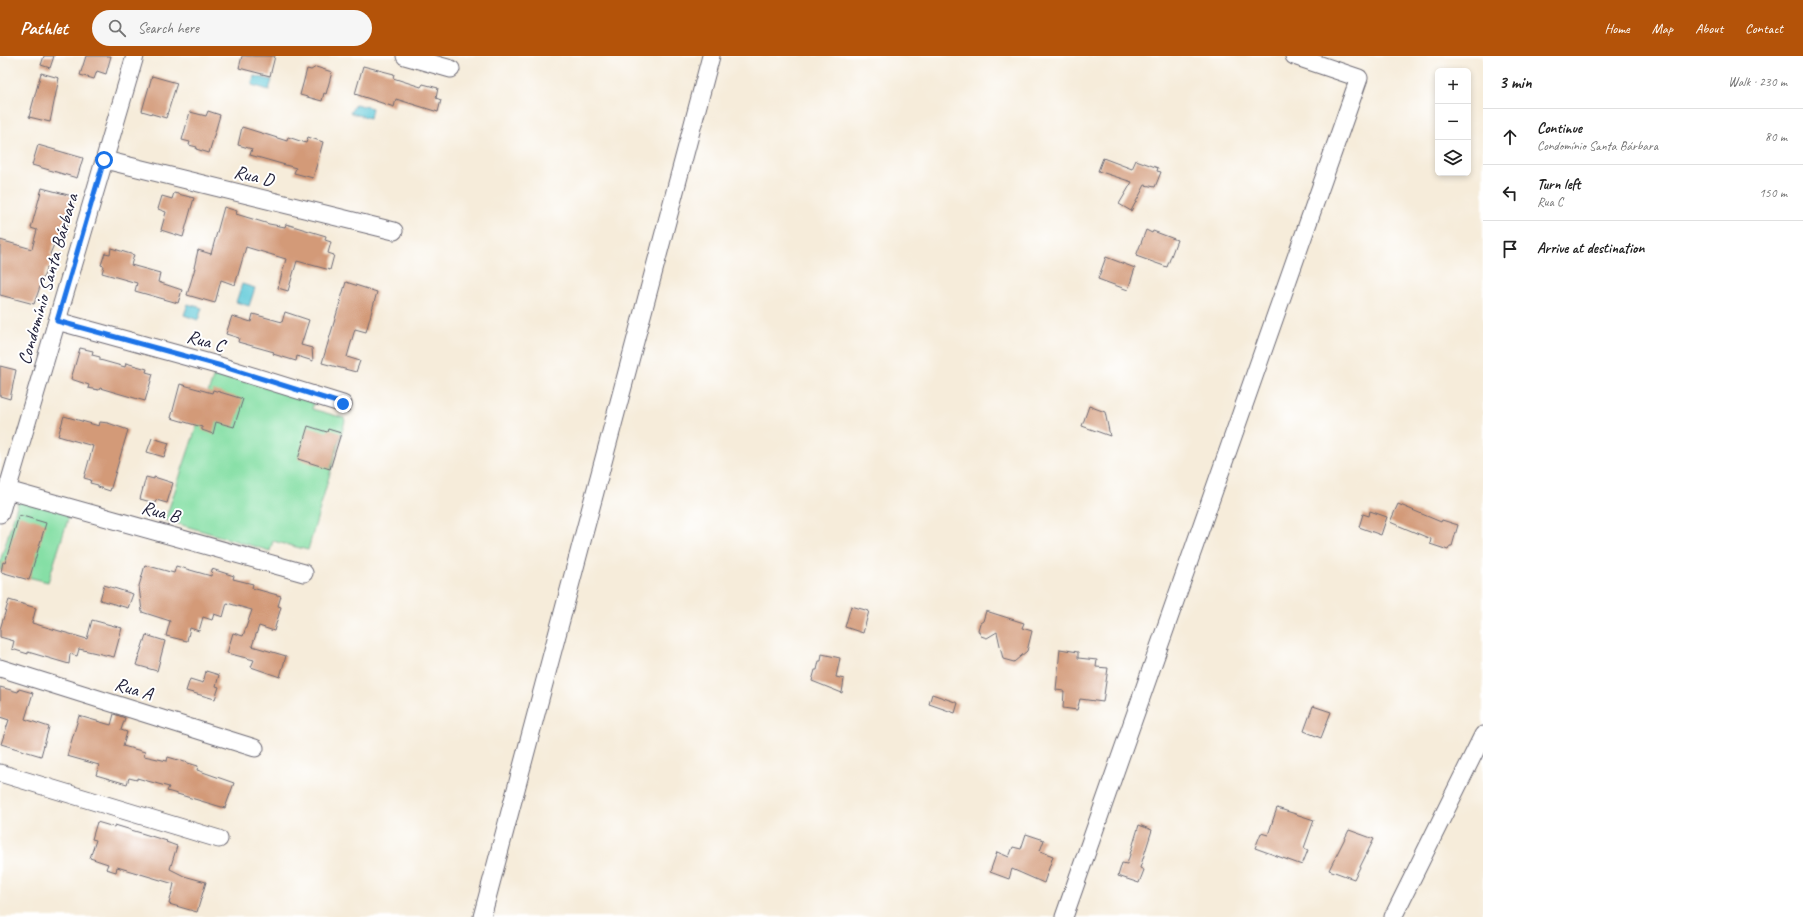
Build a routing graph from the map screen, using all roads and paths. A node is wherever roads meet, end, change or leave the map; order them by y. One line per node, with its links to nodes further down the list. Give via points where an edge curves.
1 (135, 56): 6 (street, Condomínio Santa Bárbara)
2 (405, 56): 5 (street)
3 (711, 56): 18 (street)
4 (1294, 56): 19 (street, via 1359,78)
5 (451, 69)
6 (104, 160): 7 (street, Rua D); 8 (street, Condomínio Santa Bárbara)
7 (394, 231)
8 (57, 321): 9 (street, Rua C, via 218,365); 10 (street, Condomínio Santa Bárbara)
9 (343, 404)
10 (7, 490): 11 (street, Condomínio Santa Bárbara); 12 (street, Rua B)
11 (0, 514)
12 (304, 573)
13 (0, 668): 15 (street, Rua A)
14 (1483, 735): 20 (street)
15 (255, 748)
16 (0, 773): 17 (street)
17 (219, 839)
18 (482, 917)
19 (1064, 917)
20 (1393, 917)

